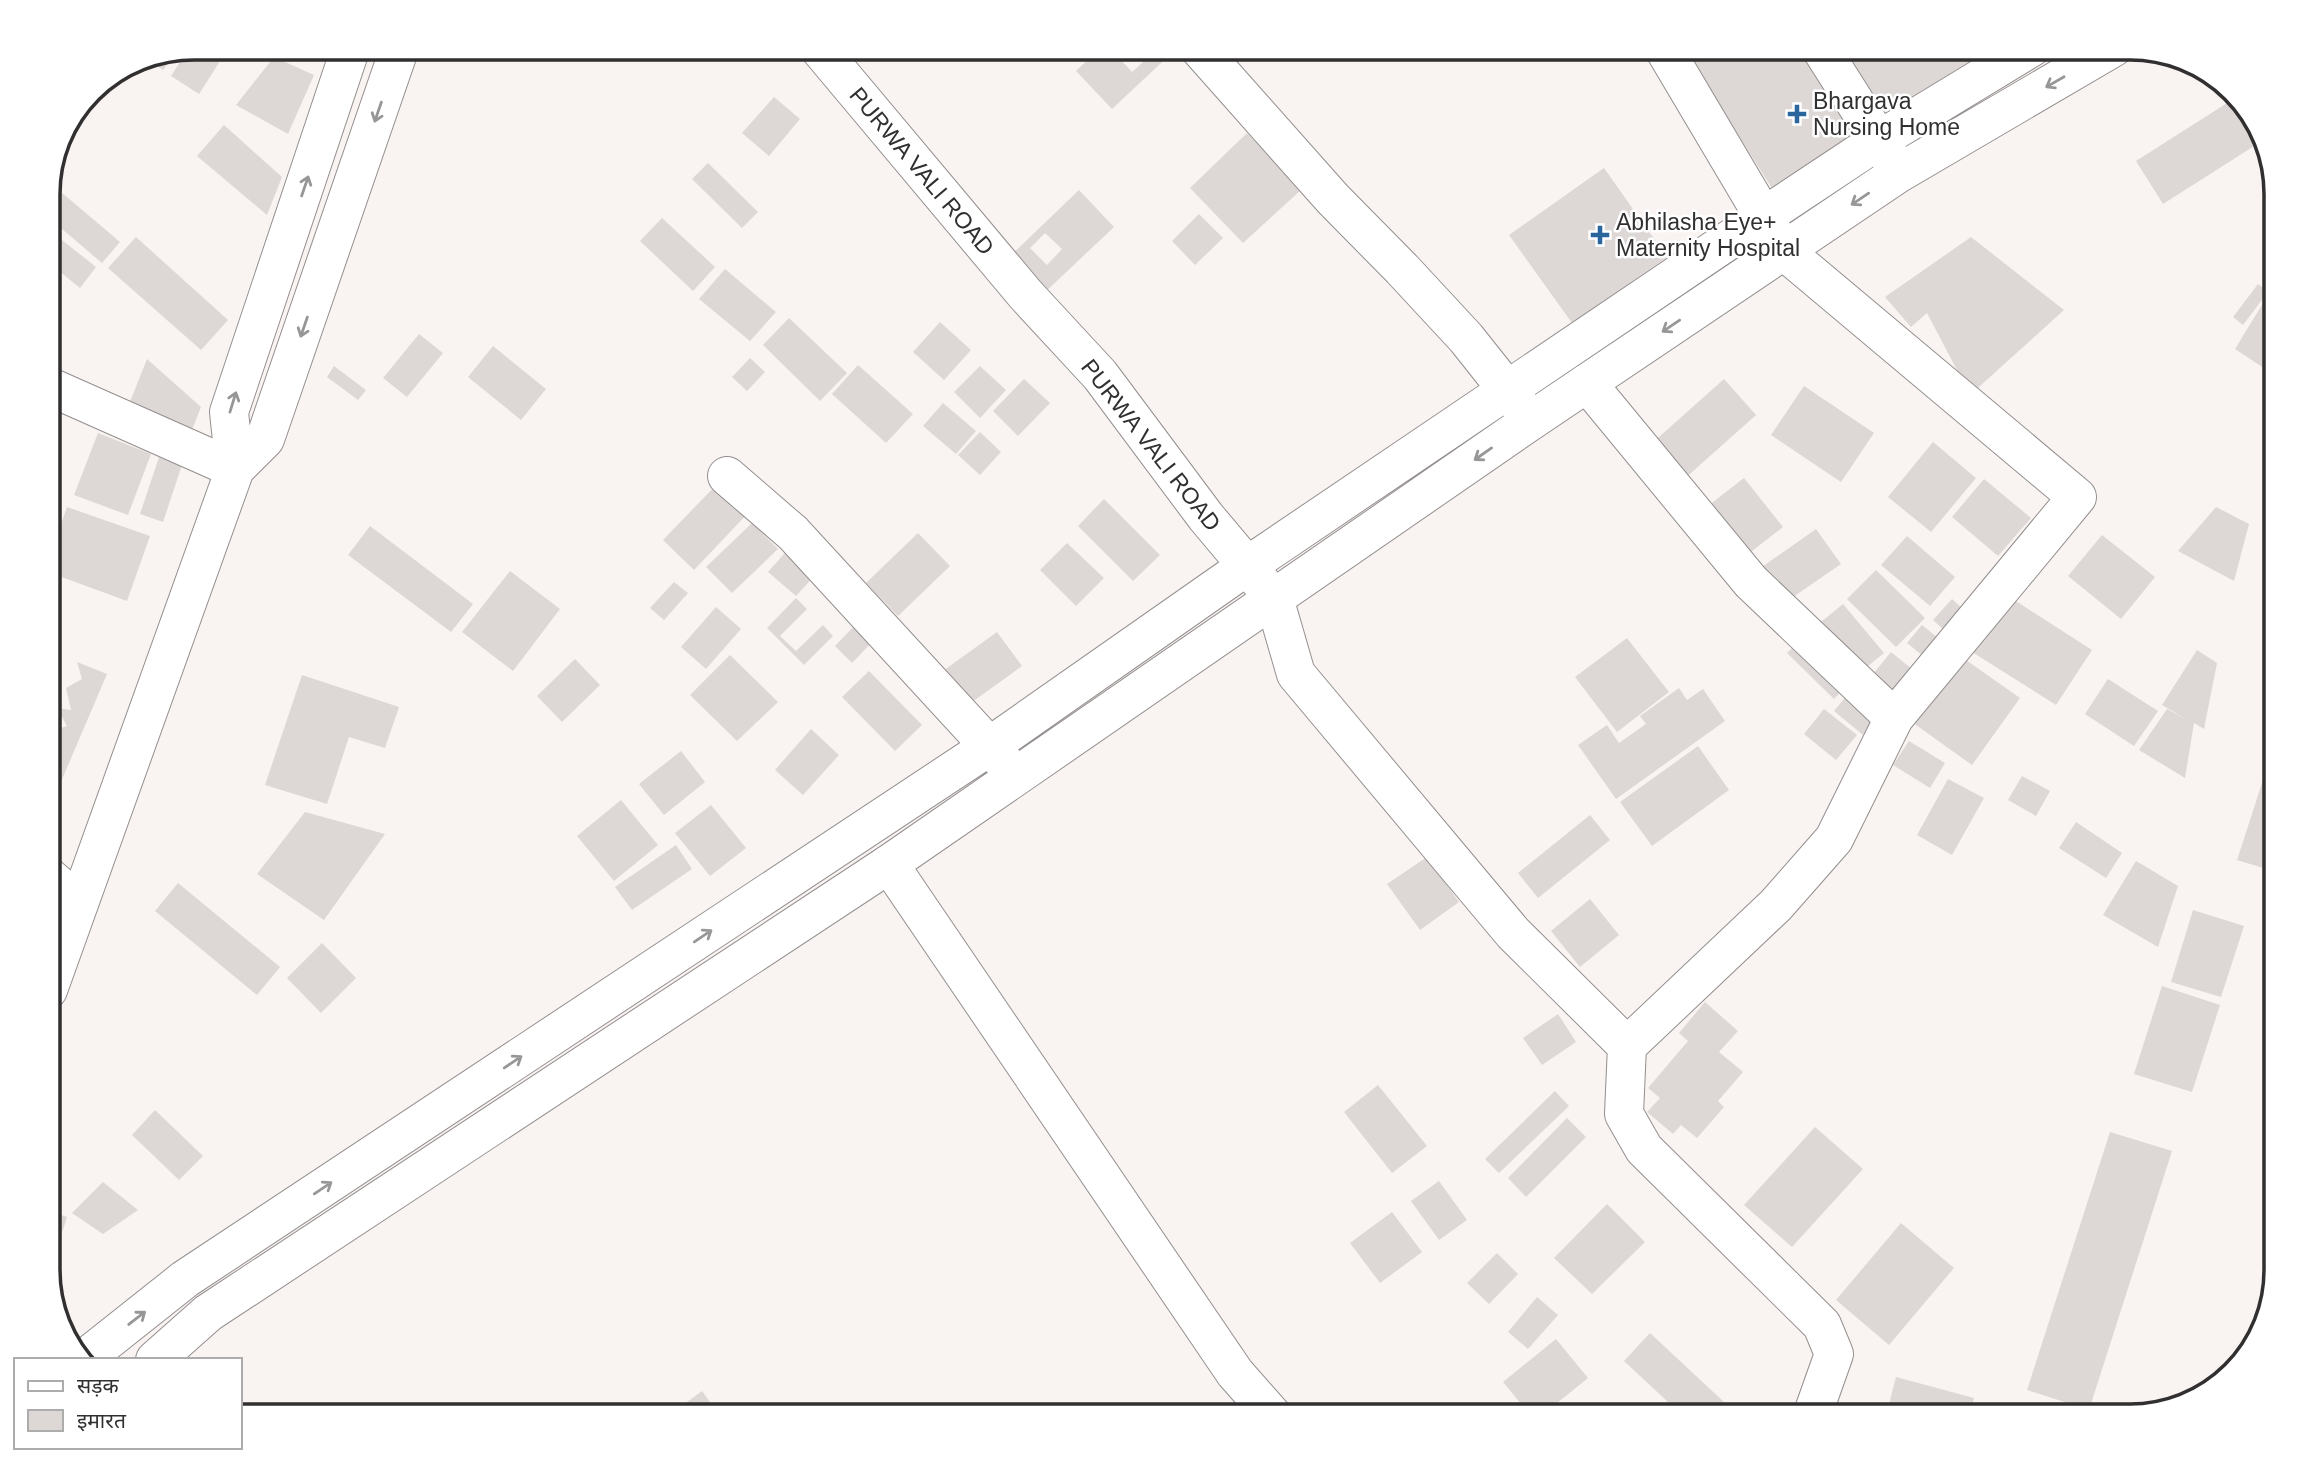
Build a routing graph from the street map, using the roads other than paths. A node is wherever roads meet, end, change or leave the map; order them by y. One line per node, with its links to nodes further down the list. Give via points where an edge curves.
1 (347, 60): 17 (main road, one-way to 1, via 229,412)
2 (396, 60): 17 (main road, one-way to 17, via 265,439)
3 (829, 60): 19 (main road, PURWA VALI ROAD, via 1026,295 1100,375)
4 (1210, 60): 14 (main road, via 1333,199 1466,338)
5 (1671, 60): 11 (main road)
6 (1828, 60): 9 (main road)
7 (2011, 60): 9 (main road)
8 (2092, 60): 10 (main road, one-way to 10)
9 (1879, 140): 10 (main road); 11 (main road)
10 (1899, 173): 12 (main road, one-way to 12)
11 (1763, 217): 12 (main road); 14 (main road)
12 (1783, 251): 13 (main road, one-way to 13); 21 (main road, via 2077,497)
13 (1587, 383): 16 (main road); 21 (main road, via 1751,582)
14 (1507, 390): 16 (main road); 19 (main road)
15 (60, 391): 17 (main road)
16 (1532, 421): 20 (main road, one-way to 20)
17 (235, 469): 26 (main road)
18 (727, 476): 22 (main road, via 793,533)
19 (1247, 566): 20 (main road, PURWA VALI ROAD); 22 (main road)
20 (1274, 598): 23 (main road); 28 (main road, via 1296,674 1513,933)
21 (1894, 718): 28 (main road, via 1834,839 1776,905)
22 (990, 746): 23 (main road); 29 (main road, one-way to 22, via 185,1279)
23 (1017, 776): 24 (main road)
24 (889, 864): 30 (main road, via 208,1313); 31 (main road, via 1234,1373)
25 (60, 887): 26 (main road)
26 (79, 904): 27 (main road)
27 (60, 957)
28 (1627, 1046): 32 (main road, via 1625,1114 1644,1149 1822,1325 1834,1354)
29 (90, 1354)
30 (157, 1358)
31 (1262, 1404)
32 (1816, 1404)

